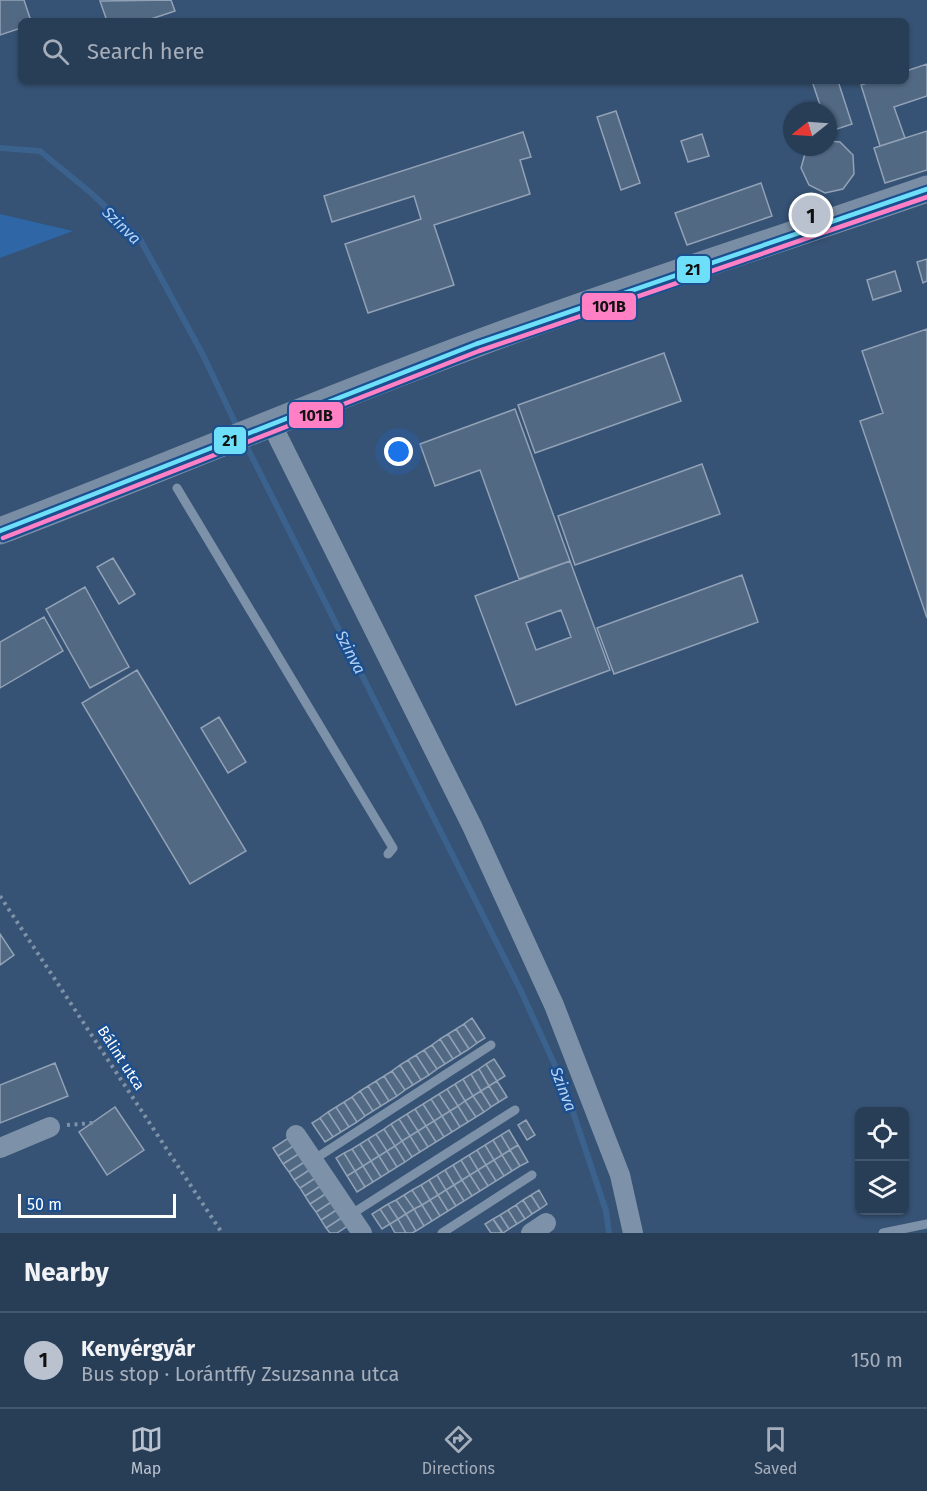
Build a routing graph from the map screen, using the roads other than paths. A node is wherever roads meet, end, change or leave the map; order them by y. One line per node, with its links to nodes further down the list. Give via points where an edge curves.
1 (927, 189): 2 (main road, via 478,343)
2 (271, 423): 3 (main road); 17 (street, via 467,816 554,1005 620,1175)
3 (174, 477): 4 (main road); 5 (lane, via 393,848)
4 (0, 531)
5 (388, 854)
6 (490, 1046): 11 (lane)
7 (515, 1110): 13 (lane)
8 (50, 1127): 10 (street)
9 (296, 1135): 11 (street)
10 (0, 1148)
11 (313, 1160): 13 (street)
12 (532, 1175): 16 (lane)
13 (350, 1215): 15 (street)
14 (927, 1224): 18 (lane)
15 (362, 1233)
16 (442, 1233)
17 (633, 1233)
18 (883, 1233)

